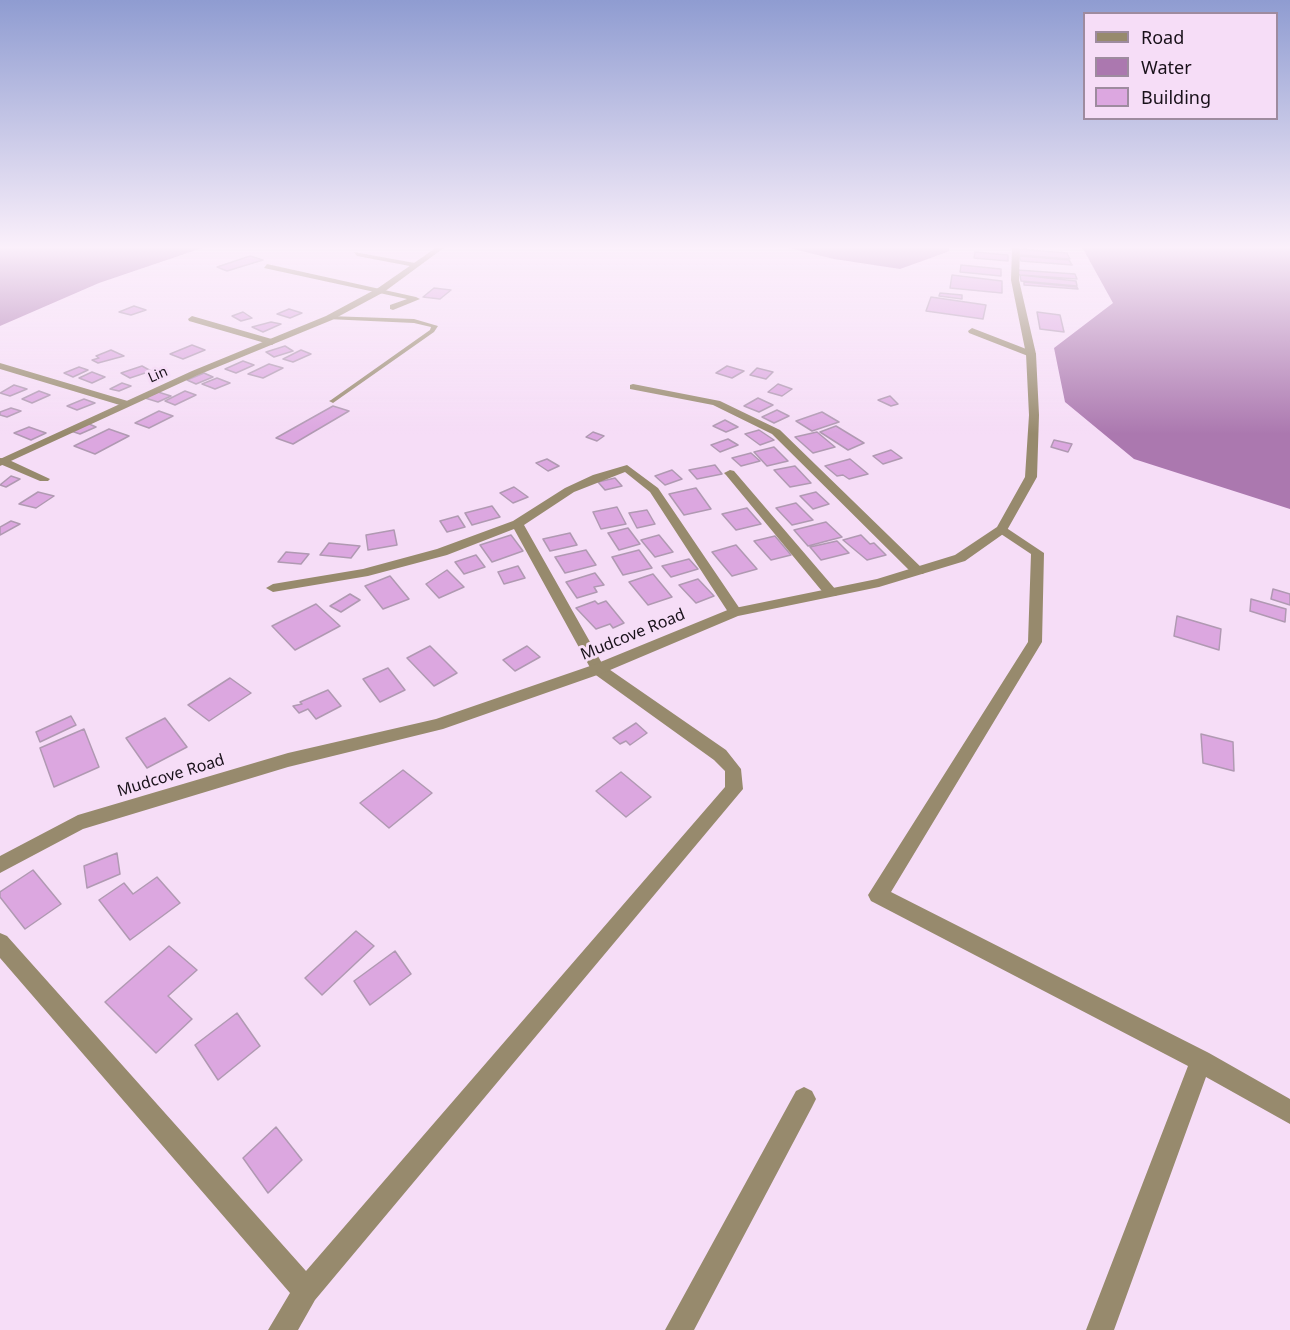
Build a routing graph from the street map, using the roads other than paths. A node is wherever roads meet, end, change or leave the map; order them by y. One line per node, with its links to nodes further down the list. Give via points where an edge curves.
1 (346, 309): 3 (street, Lin)
2 (1021, 309): 7 (street, Mudcove Road)
3 (329, 318): 6 (street, Lin); 10 (lane, via 414,321 435,326)
4 (192, 319): 6 (street)
5 (972, 331): 7 (street)
6 (272, 342): 11 (street, Lin)
7 (1031, 354): 16 (street, Mudcove Road, via 1031,477)
8 (0, 366): 11 (street)
9 (633, 387): 17 (street, via 716,403 776,432)
10 (333, 401)
11 (127, 404): 12 (street, Lin)
12 (2, 462): 14 (street)
13 (730, 472): 19 (street)
14 (44, 479)
15 (517, 524): 18 (street, via 442,552 363,573); 20 (street, via 572,487 627,468 654,490); 21 (street)
16 (1002, 529): 17 (street, Mudcove Road, via 960,558); 24 (street, via 1038,553 1035,642 878,895)
17 (918, 571): 19 (street, Mudcove Road, via 879,584)
18 (273, 588)
19 (831, 593): 20 (street, Mudcove Road)
20 (735, 612): 21 (street, Mudcove Road)
21 (598, 669): 22 (street, Mudcove Road, via 437,725 288,760 78,823); 27 (street, via 720,755 733,770 734,789)
22 (0, 865)
23 (0, 943): 27 (street)
24 (1201, 1061): 26 (street); 30 (street)
25 (804, 1099): 29 (street)
26 (1290, 1112)
27 (306, 1291): 28 (street)
28 (282, 1330)
29 (680, 1330)
30 (1100, 1330)

